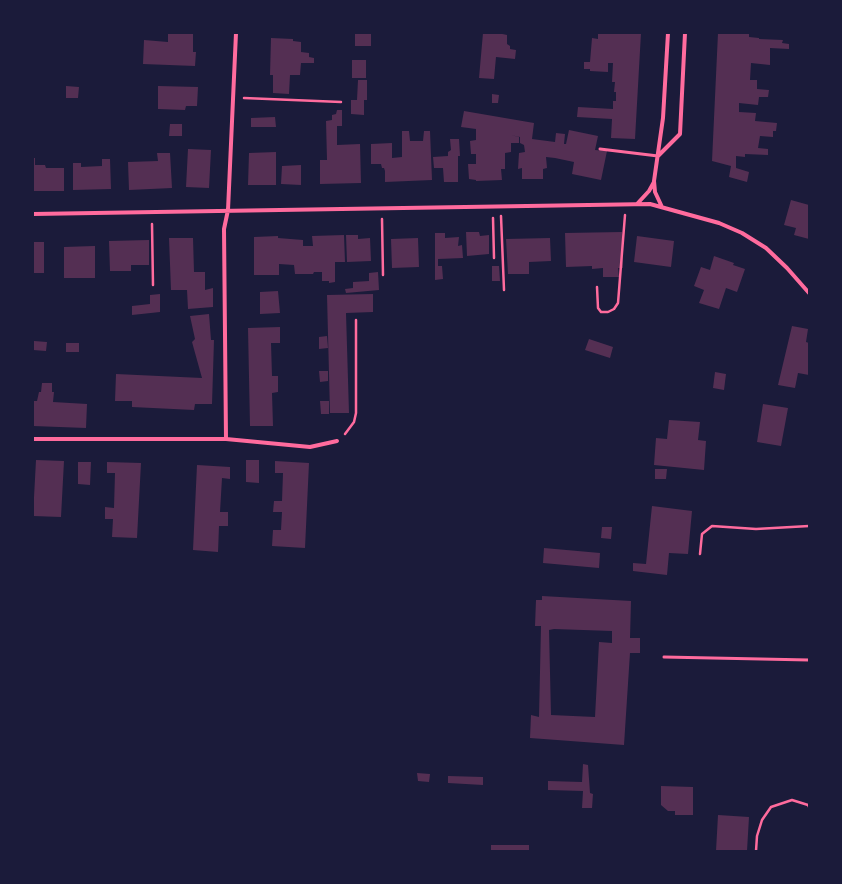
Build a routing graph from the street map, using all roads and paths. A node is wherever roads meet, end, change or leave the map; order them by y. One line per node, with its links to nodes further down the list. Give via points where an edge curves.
1 (236, 33): 4 (street)
2 (668, 33): 7 (street)
3 (685, 33): 7 (street, via 680,134)
4 (233, 97): 5 (path); 15 (street)
5 (341, 102)
6 (600, 149): 7 (lane)
7 (658, 156): 8 (street)
8 (654, 182): 10 (street); 13 (street)
9 (626, 204): 10 (street); 12 (street); 21 (path, via 618,303 614,309 601,312 598,308)
10 (636, 204): 13 (street)
11 (492, 206): 12 (street); 14 (street); 18 (path)
12 (500, 206): 22 (path)
13 (662, 207): 23 (street, via 719,223 742,233 766,248)
14 (382, 208): 15 (street); 19 (path)
15 (228, 210): 16 (street); 26 (street, via 224,229)
16 (152, 211): 17 (street); 20 (path)
17 (33, 214)
18 (494, 258)
19 (383, 275)
20 (153, 285)
21 (597, 287)
22 (504, 290)
23 (809, 293)
24 (356, 320): 27 (path, via 356,413 354,422)
25 (33, 439): 26 (street)
26 (226, 439): 27 (street, via 310,447)
27 (337, 441)
28 (809, 526): 29 (path, via 756,529 712,526 702,534)
29 (700, 554)
30 (664, 657): 31 (lane)
31 (809, 660)
32 (809, 807): 33 (path, via 792,800 771,807 762,820)
33 (756, 851)

